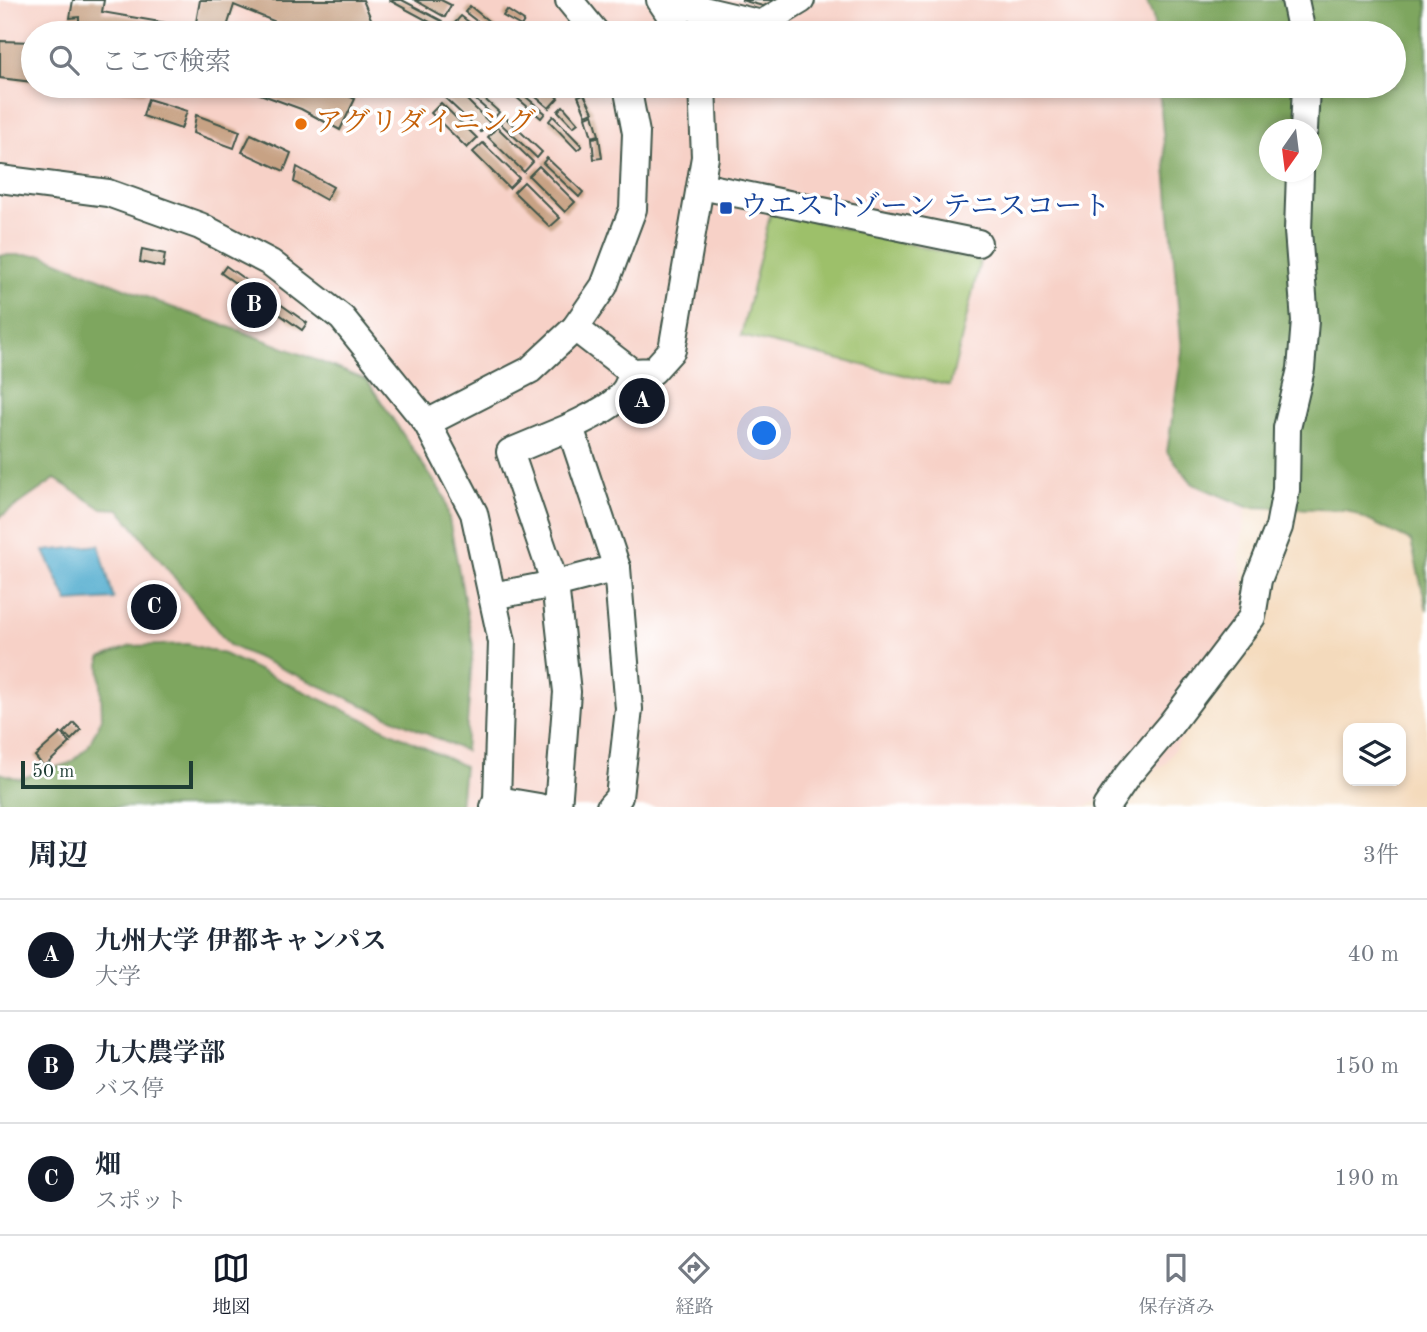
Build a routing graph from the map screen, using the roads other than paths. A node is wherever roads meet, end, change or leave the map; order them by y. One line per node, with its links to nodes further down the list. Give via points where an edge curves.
1 (569, 0): 5 (street)
2 (661, 0): 6 (street); 7 (street)
3 (801, 0): 8 (street)
4 (1295, 0): 9 (street)
5 (586, 21)
6 (674, 21)
7 (728, 21)
8 (767, 21)
9 (1299, 21)
10 (629, 98): 18 (street, via 636,133 633,209 604,286)
11 (703, 98): 16 (street, via 705,157)
12 (1305, 98): 13 (street)
13 (1304, 119)
14 (0, 179): 20 (street, via 108,193 201,226 271,263 342,318)
15 (1300, 182): 29 (street, via 1298,231 1305,321 1300,369 1287,428 1286,490 1279,527 1258,580 1252,617)
16 (701, 186): 17 (street); 19 (street, via 672,350 653,371)
17 (978, 243)
18 (575, 328): 19 (street); 20 (street, via 530,370)
19 (632, 372): 21 (street, via 617,402)
20 (428, 423): 24 (street, via 474,513)
21 (570, 427): 22 (street); 23 (street, via 510,452)
22 (617, 568): 23 (street); 28 (street, via 629,709 620,797)
23 (555, 584): 24 (street); 27 (street, via 567,692)
24 (492, 596): 25 (street, via 502,642)
25 (495, 804): 26 (street)
26 (539, 807)
27 (558, 807)
28 (610, 807)
29 (1106, 807)

